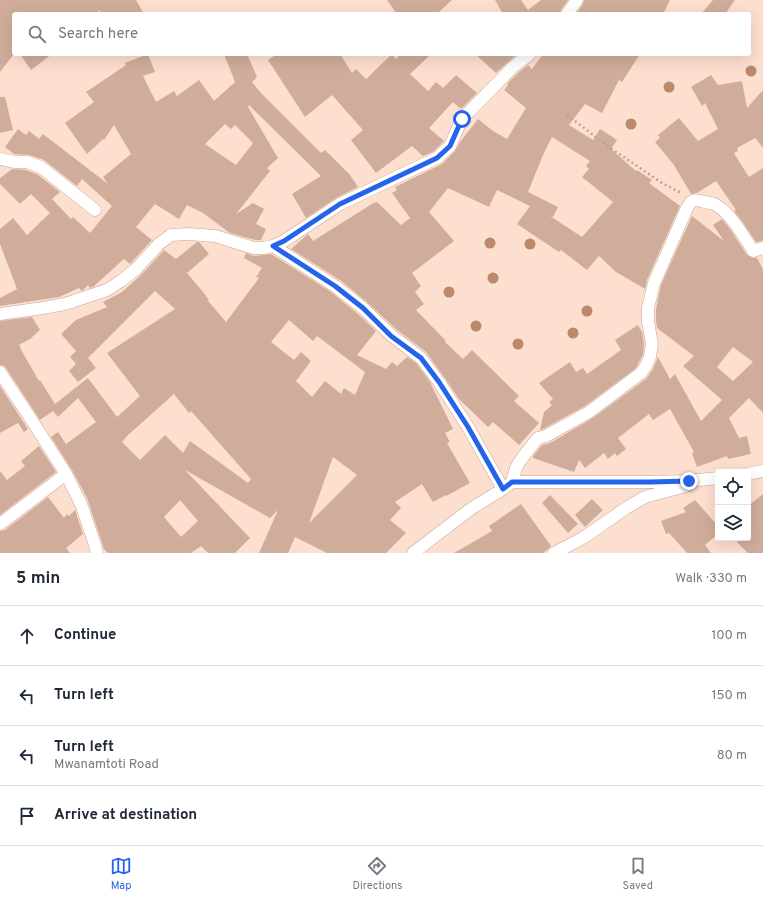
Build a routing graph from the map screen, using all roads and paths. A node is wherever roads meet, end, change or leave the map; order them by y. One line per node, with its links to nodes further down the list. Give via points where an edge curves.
1 (578, 0): 2 (street)
2 (569, 12)
3 (527, 56): 8 (street, via 513,67 462,119 450,146 437,158 340,204)
4 (566, 115): 6 (path, via 662,183)
5 (0, 159): 7 (street, via 41,166)
6 (697, 199): 9 (street, via 713,204 728,214 753,251); 17 (street, via 687,208 654,283 648,308 652,344 646,366 641,373 589,412 538,438 522,458)
7 (95, 210)
8 (273, 246): 10 (street, via 254,248 215,236 171,235 136,269 107,290 65,304); 17 (street, via 335,286 363,308 391,336 421,358)
9 (763, 248)
10 (0, 314)
11 (0, 372): 14 (street)
12 (763, 471): 13 (street)
13 (751, 473)
14 (66, 474): 18 (street); 19 (street, via 81,504)
15 (715, 478): 17 (street)
16 (715, 479): 21 (street, via 645,497)
17 (508, 486): 20 (street, via 472,508)
18 (0, 524)
19 (97, 553)
20 (413, 553)
21 (554, 553)

